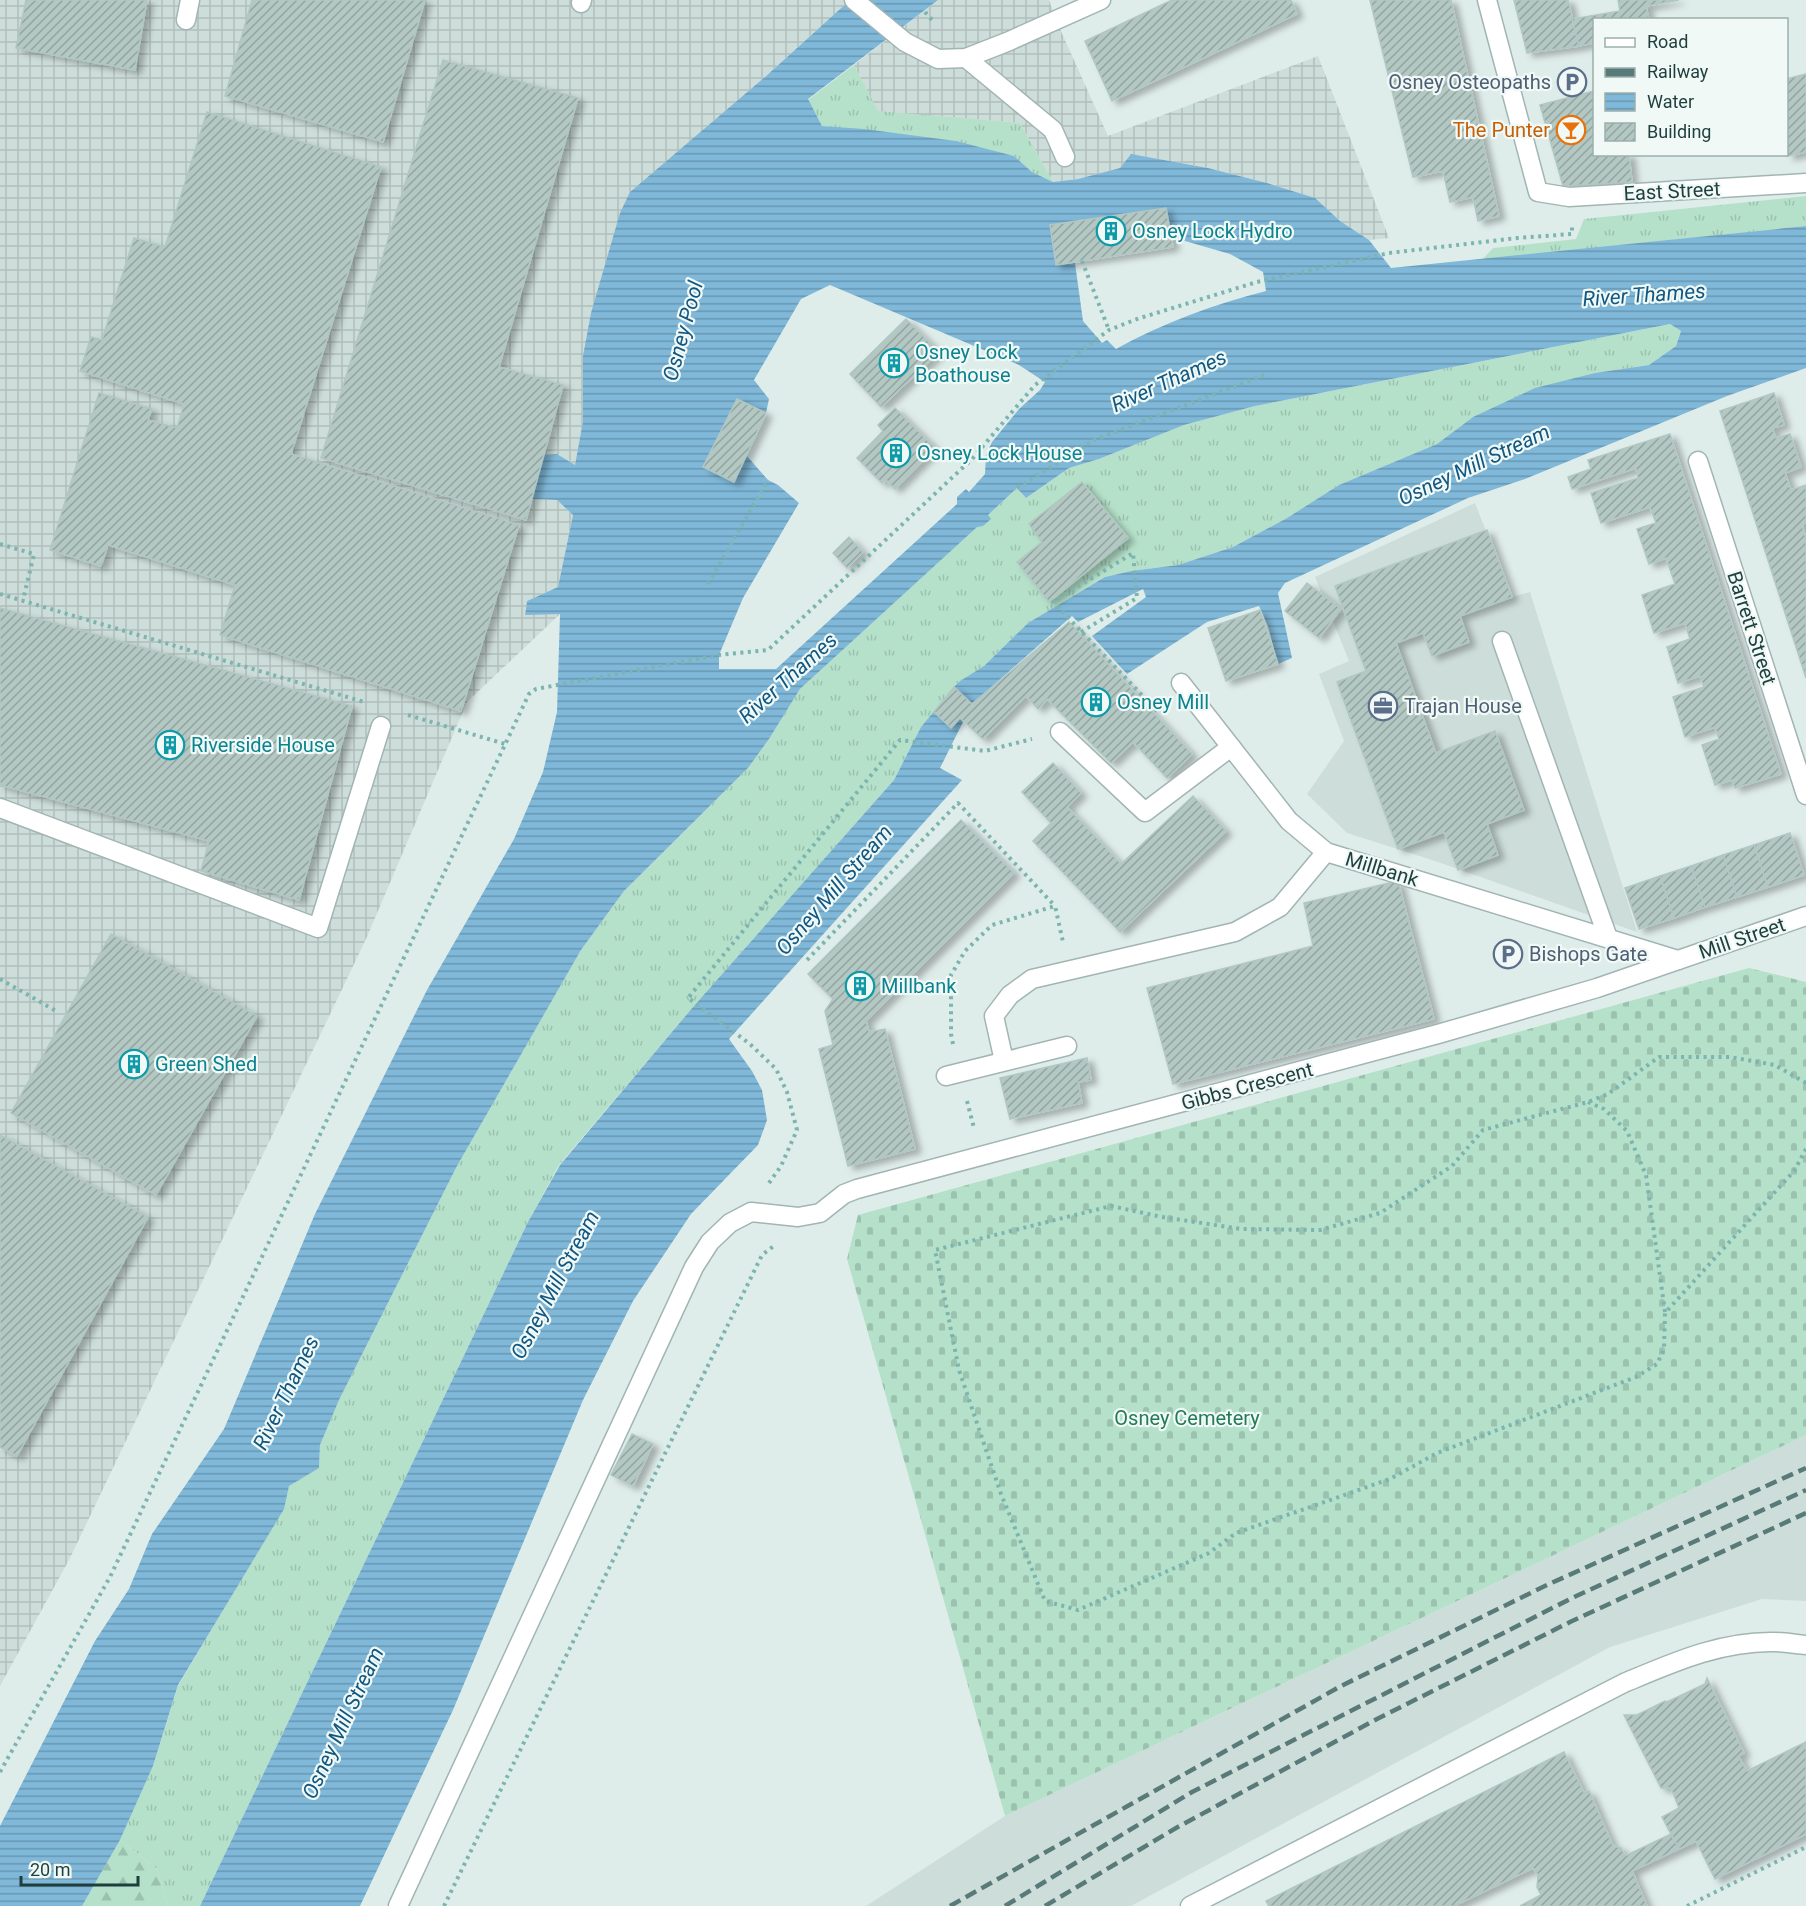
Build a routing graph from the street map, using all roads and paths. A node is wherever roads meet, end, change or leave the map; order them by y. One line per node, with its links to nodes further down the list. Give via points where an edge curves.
1 (190, 0): 5 (street)
2 (854, 0): 6 (street, via 905,42 938,59)
3 (1101, 0): 6 (street)
4 (1487, 0): 8 (street, East Street, via 1538,192 1569,196)
5 (186, 20)
6 (966, 58): 7 (street, via 1053,130)
7 (1065, 157)
8 (1806, 183)
9 (1572, 234): 11 (path, via 1389,253 1257,282)
10 (1082, 261): 11 (path)
11 (1109, 330): 27 (path, via 1035,385 972,459 768,650 719,655 536,689 529,694)
12 (1266, 374): 15 (path, via 1094,440)
13 (1698, 461): 29 (street, Barrett Street)
14 (768, 480): 17 (path)
15 (1017, 488)
16 (0, 544): 19 (path, via 34,554)
17 (708, 584)
18 (0, 594): 19 (path)
19 (23, 601): 23 (path)
20 (1081, 632): 20 (path, via 1137,598 1133,553 1053,602); 22 (path, via 1158,712)
21 (1502, 642): 34 (street)
22 (1181, 682): 28 (street)
23 (368, 703)
24 (402, 713): 27 (path)
25 (381, 726): 30 (street, via 318,928)
26 (1060, 732): 28 (street, via 1145,812); 45 (path, via 985,751 900,740 688,998 750,1044 776,1069 787,1092 797,1130 781,1166)
27 (505, 744): 49 (path, via 110,1577)
28 (1231, 747): 31 (street, via 1288,821)
29 (1806, 795)
30 (0, 808)
31 (1326, 852): 34 (street, Millbank); 40 (street, Millbank, via 1280,907 1235,932 1032,979 1010,995 994,1016)
32 (1055, 906): 35 (path, via 958,803)
33 (1806, 916): 36 (street, Mill Street)
34 (1608, 938): 36 (street, Millbank)
35 (807, 960)
36 (1678, 960): 45 (street, Gibbs Crescent, via 1449,1031 857,1189 820,1213 798,1217)
37 (0, 979): 38 (path)
38 (58, 1012)
39 (1067, 1046): 40 (street)
40 (1004, 1061): 41 (street)
41 (946, 1076)
42 (1806, 1083): 43 (path, via 1775,1065 1730,1057 1659,1057 1608,1094)
43 (1588, 1101): 47 (path, via 1604,1109 1627,1131 1646,1175); 47 (path, via 1483,1130 1452,1166 1380,1214 1320,1230 1241,1229 1111,1206 935,1250 959,1370 1001,1494 1045,1601 1078,1610 1209,1553 1236,1533 1390,1479 1437,1453 1636,1377 1658,1364 1664,1349)
44 (1806, 1149): 47 (path, via 1794,1171)
45 (751, 1212): 51 (street, via 730,1223 710,1242 694,1267)
46 (781, 1240): 52 (path, via 762,1255)
47 (1665, 1313)
48 (1806, 1645): 53 (street, via 1734,1645 1694,1654 1623,1683)
49 (0, 1772)
50 (1806, 1847): 54 (path)
51 (398, 1906)
52 (444, 1906)
53 (1190, 1906)
54 (1687, 1906)

